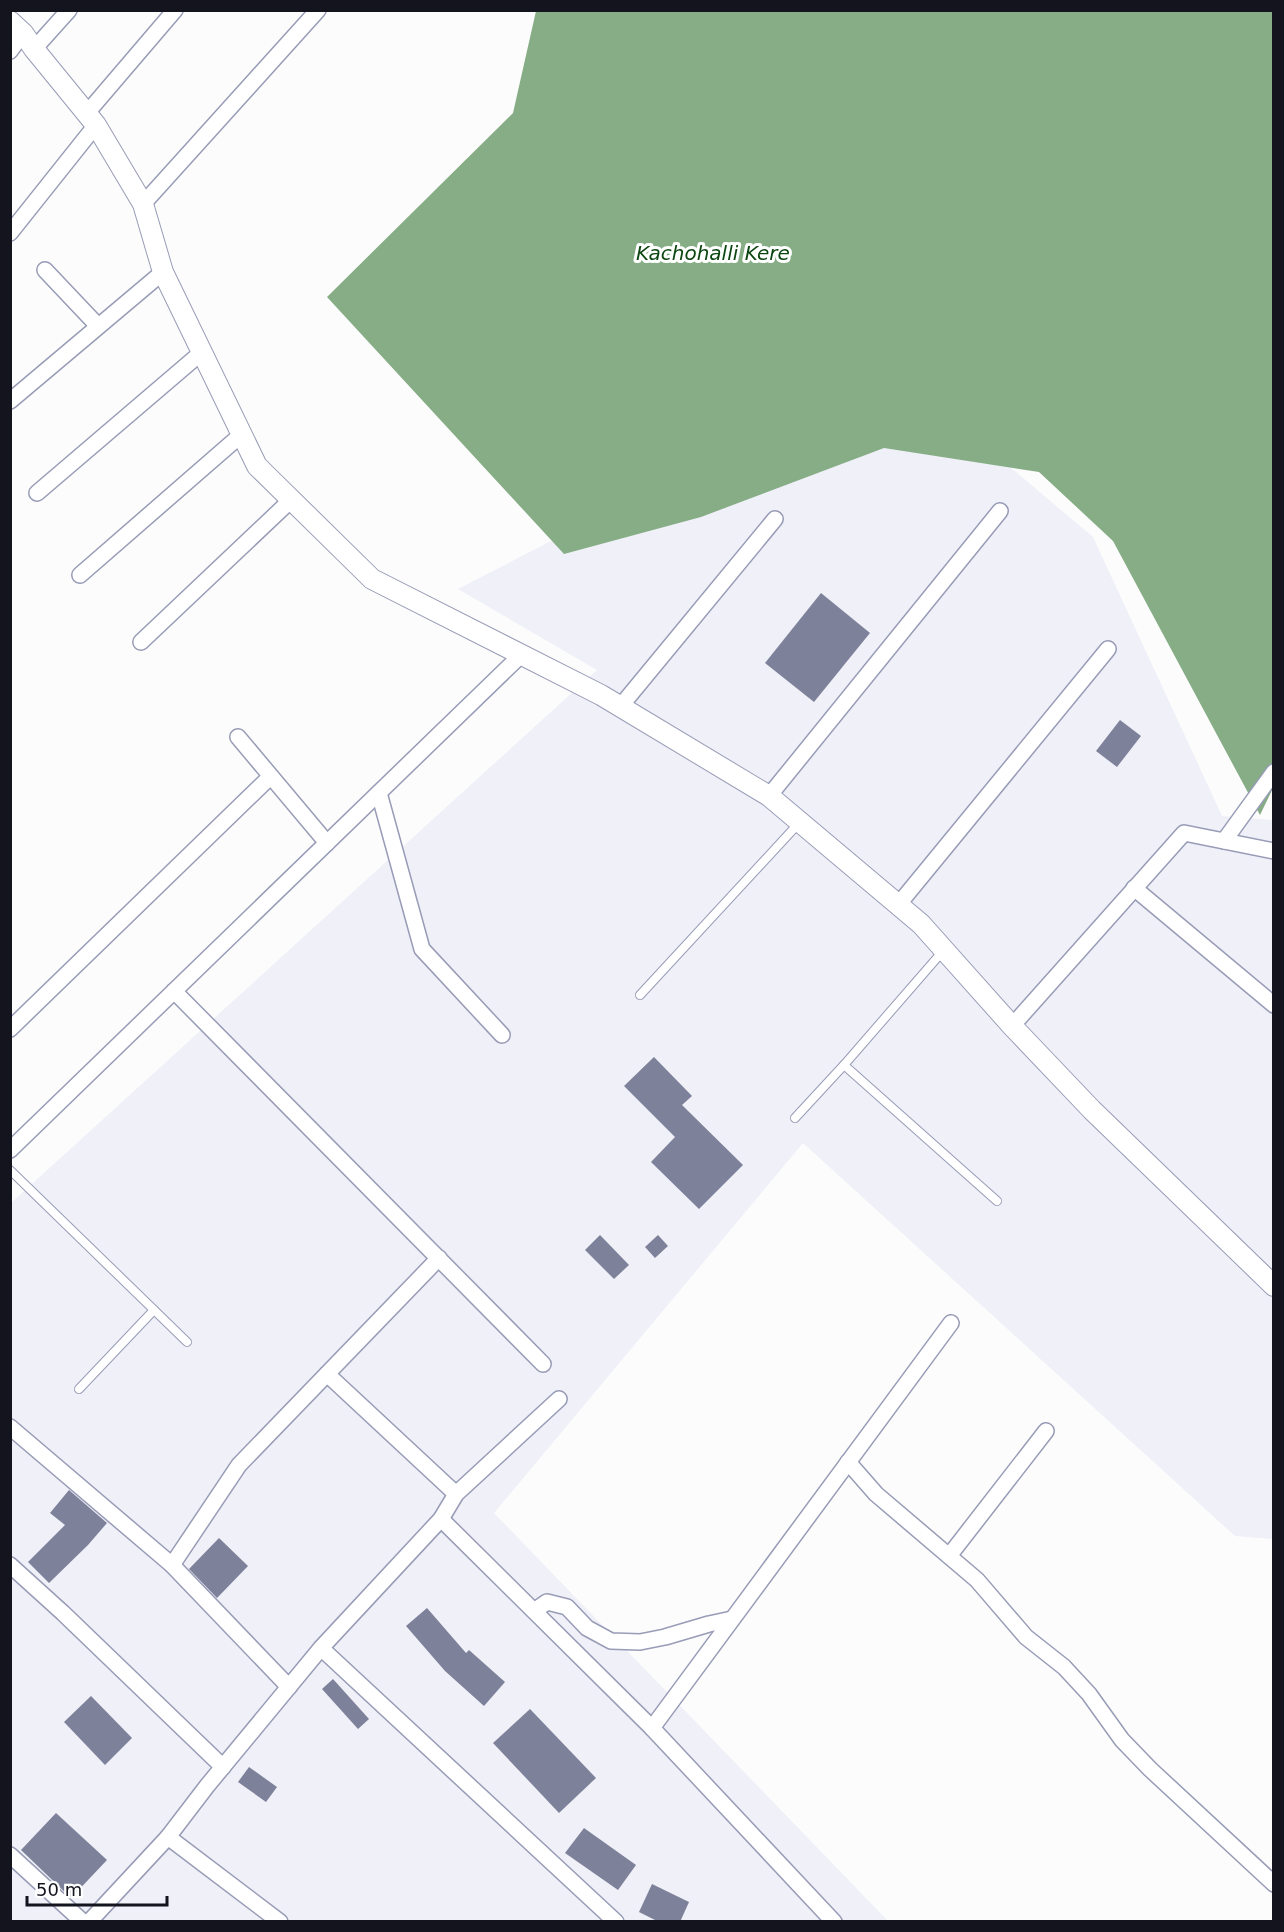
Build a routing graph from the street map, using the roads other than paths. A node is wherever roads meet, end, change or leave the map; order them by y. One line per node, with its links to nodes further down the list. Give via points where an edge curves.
1 (69, 10): 4 (street)
2 (175, 10): 6 (street)
3 (318, 10): 7 (street)
4 (23, 35): 5 (street); 6 (street)
5 (10, 51)
6 (91, 119): 7 (street); 8 (street)
7 (143, 204): 10 (street)
8 (10, 233)
9 (45, 270): 11 (street)
10 (164, 272): 11 (street); 12 (street)
11 (98, 326): 13 (street)
12 (202, 352): 14 (street); 15 (street)
13 (10, 401)
14 (242, 434): 16 (street, via 257,466); 19 (street)
15 (37, 493)
16 (291, 500): 20 (street); 22 (street, via 372,579)
17 (1000, 511): 28 (street)
18 (775, 519): 23 (street)
19 (80, 575)
20 (141, 642)
21 (1108, 649): 34 (street)
22 (522, 655): 23 (street); 27 (street)
23 (620, 707): 28 (street)
24 (238, 737): 26 (street)
25 (1274, 772): 30 (street)
26 (270, 777): 31 (street); 40 (street)
27 (379, 793): 31 (street); 41 (street, via 422,949)
28 (769, 796): 29 (street)
29 (800, 822): 34 (street); 37 (lane)
30 (1224, 841): 32 (street); 33 (street, via 1184,833)
31 (327, 843): 36 (street)
32 (1274, 851)
33 (1134, 888): 38 (street); 39 (street)
34 (898, 905): 35 (street)
35 (944, 950): 39 (street); 42 (lane)
36 (174, 991): 44 (street); 47 (street)
37 (640, 994)
38 (1274, 1005)
39 (1012, 1026): 48 (street, via 1092,1110)
40 (10, 1029)
41 (502, 1035)
42 (844, 1065): 43 (lane); 46 (lane)
43 (795, 1118)
44 (10, 1150)
45 (10, 1170): 49 (lane)
46 (997, 1201)
47 (439, 1258): 52 (street); 53 (street)
48 (1274, 1286)
49 (154, 1310): 51 (lane); 54 (lane)
50 (951, 1323): 58 (street)
51 (187, 1342)
52 (543, 1364)
53 (327, 1374): 59 (street); 63 (street, via 239,1465)
54 (79, 1389)
55 (559, 1399): 59 (street)
56 (10, 1427): 63 (street)
57 (1046, 1431): 61 (street)
58 (848, 1462): 61 (street, via 876,1494); 65 (street)
59 (456, 1494): 60 (street)
60 (441, 1519): 64 (street); 66 (street)
61 (949, 1556): 72 (street, via 977,1580 1026,1637 1064,1666 1122,1740)
62 (10, 1565): 69 (street)
63 (172, 1565): 67 (street)
64 (534, 1611): 65 (street, via 548,1602 567,1607 587,1628 610,1641 665,1638); 68 (street)
65 (732, 1619): 68 (street)
66 (321, 1648): 67 (street); 76 (street)
67 (289, 1687): 69 (street)
68 (652, 1728): 77 (street)
69 (223, 1767): 70 (street)
70 (168, 1837): 74 (street); 75 (street)
71 (10, 1855): 73 (street)
72 (1274, 1884)
73 (83, 1922)
74 (89, 1922)
75 (280, 1922)
76 (616, 1922)
77 (834, 1922)

